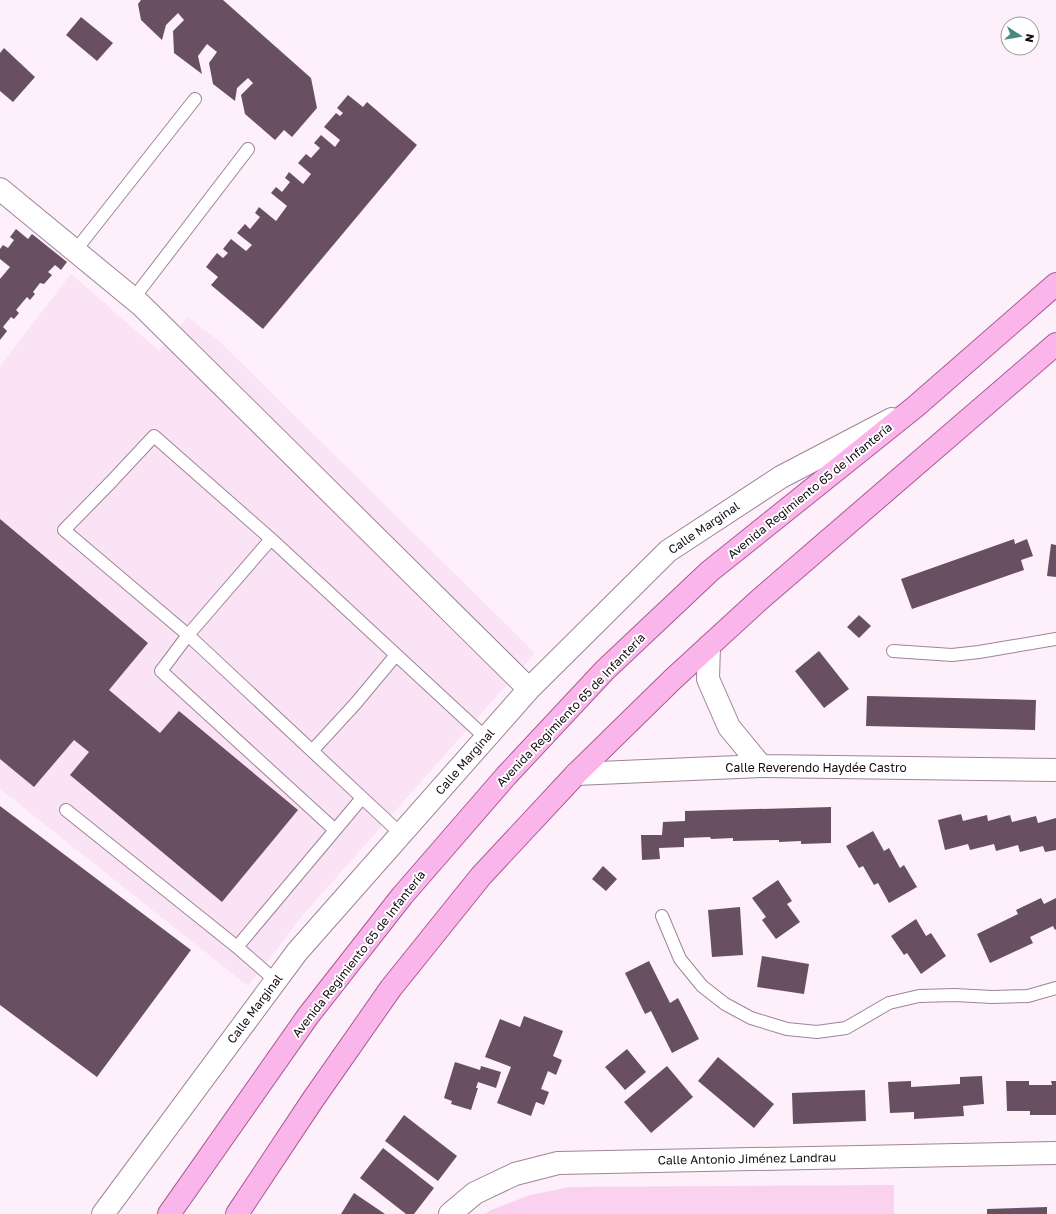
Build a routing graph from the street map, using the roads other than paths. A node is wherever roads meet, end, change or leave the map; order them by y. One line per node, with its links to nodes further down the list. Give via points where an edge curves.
1 (195, 99): 4 (lane)
2 (248, 149): 6 (lane)
3 (1, 192): 4 (street)
4 (75, 251): 6 (street)
5 (1056, 284): 8 (main road, Avenida Regimiento 65 de Infantería)
6 (133, 299): 15 (street)
7 (1056, 344): 12 (main road)
8 (915, 406): 15 (street, Calle Marginal, via 781,477 668,550); 31 (main road, Avenida Regimiento 65 de Infantería, via 710,571 605,670 506,776 402,896 308,1016)
9 (271, 539): 10 (lane); 10 (lane, via 154,436 64,530); 14 (lane)
10 (188, 635): 17 (lane); 23 (lane, via 161,671)
11 (1056, 639): 13 (lane, via 952,655)
12 (709, 646): 18 (street, via 708,679 729,727); 20 (main road)
13 (893, 652)
14 (396, 655): 16 (lane); 17 (lane)
15 (529, 689): 16 (street, Calle Marginal)
16 (486, 738): 24 (street, Calle Marginal)
17 (312, 751): 21 (lane)
18 (761, 766): 19 (street, Calle Reverendo Haydée Castro); 20 (street, Calle Reverendo Haydée Castro)
19 (1056, 770)
20 (576, 774): 32 (main road, via 481,876 391,988)
21 (362, 798): 23 (lane); 24 (lane)
22 (66, 810): 26 (lane)
23 (335, 830): 26 (lane)
24 (401, 834): 27 (street, Calle Marginal, via 297,952)
25 (662, 916): 28 (lane, via 680,959 702,986 725,1004 751,1018 787,1029 817,1032 846,1028 889,1003 920,996 1028,996)
26 (237, 947): 27 (lane)
27 (276, 981): 30 (street, Calle Marginal)
28 (1056, 988)
29 (1056, 1153): 33 (street, Calle Antonio Jiménez Landrau, via 558,1163 515,1174 475,1193)
30 (104, 1214)
31 (168, 1214)
32 (237, 1214)
33 (450, 1214)

